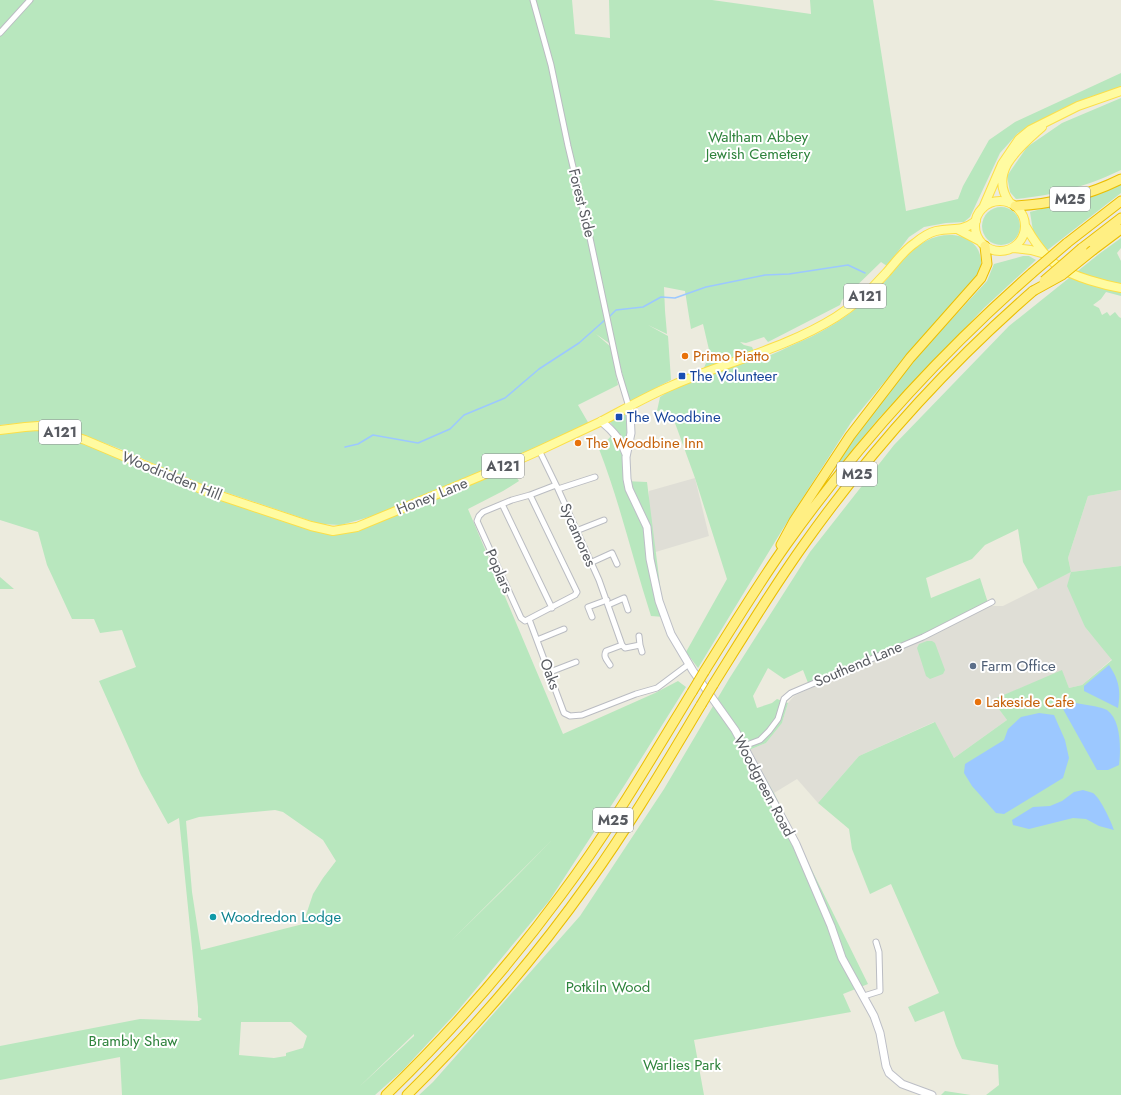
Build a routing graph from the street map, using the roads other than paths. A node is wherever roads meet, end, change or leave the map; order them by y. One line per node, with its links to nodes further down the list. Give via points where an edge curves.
1 (30, 0): 3 (street)
2 (533, 0): 20 (street, Forest Side, via 551,65 619,374)
3 (0, 33)
4 (1121, 90): 5 (main road, via 1078,106)
5 (1048, 122): 8 (main road, via 1023,144 1002,174 1004,195); 9 (main road, via 1030,130 1019,139 1002,164)
6 (1121, 179): 8 (highway, M25, via 1067,199 1041,204)
7 (1121, 201): 34 (highway, M25, bridge, via 1032,273 921,381 880,426 823,496)
8 (1013, 204): 9 (main road, via 997,201); 12 (main road, via 1023,214)
9 (983, 208): 11 (main road)
10 (1121, 218): 19 (highway, M25, bridge)
11 (976, 221): 14 (main road, Honey Lane / A121); 15 (main road, via 975,230)
12 (1026, 227): 16 (main road, via 1022,240); 17 (main road)
13 (1121, 229): 19 (highway, M25, bridge, via 1062,275)
14 (958, 230): 15 (main road, Honey Lane / A121); 20 (main road, Honey Lane / A121, via 936,231 913,243 862,299 816,328 789,341 681,382)
15 (982, 244): 16 (main road, via 1000,252); 34 (highway, M25, via 987,264 984,274 910,358 850,436 794,521)
16 (1013, 248): 17 (main road)
17 (1045, 254): 18 (main road, via 1060,267 1074,274)
18 (1121, 288)
19 (1033, 290): 55 (highway, M25, bridge, via 938,381 856,475 787,570 590,881 522,970 478,1022)
20 (629, 406): 21 (main road, Honey Lane / A121); 24 (street, Woodgreen Road, via 631,433)
21 (602, 421): 23 (main road, Honey Lane / A121); 24 (street, Woodgreen Road, via 622,443)
22 (0, 430): 30 (main road, Woodridden Hill / A121, via 38,426 52,429 238,502 311,526 333,531)
23 (539, 450): 26 (street, Sycamores); 30 (main road, Honey Lane / A121, via 364,525)
24 (626, 457): 48 (street, Woodgreen Road, via 629,489 647,527 658,601 671,634)
25 (595, 477): 26 (street)
26 (557, 487): 27 (street); 31 (street, Sycamores)
27 (530, 495): 28 (street); 37 (street, via 577,592)
28 (502, 504): 37 (street); 40 (street, Poplars, via 483,512 477,521 520,618 525,621)
29 (604, 520): 31 (street)
30 (344, 530)
31 (576, 531): 32 (street, Sycamores)
32 (590, 563): 33 (street, via 612,553); 36 (street, Sycamores)
33 (617, 564)
34 (769, 570): 54 (highway, M25, bridge, via 580,870 506,967)
35 (992, 602): 51 (street, Southend Lane, via 923,636 790,693 784,699 778,719 769,731 760,740)
36 (607, 603): 38 (street, via 624,598); 39 (street, via 588,607); 44 (street, Sycamores)
37 (552, 608): 40 (street)
38 (628, 610)
39 (592, 617)
40 (529, 619): 43 (street, Oaks)
41 (564, 629): 43 (street)
42 (640, 636): 45 (street)
43 (537, 640): 50 (street, Oaks)
44 (622, 645): 45 (street, via 625,648); 49 (street, via 604,654)
45 (640, 645): 46 (street)
46 (642, 652)
47 (576, 662): 50 (street)
48 (689, 664): 50 (street, Oaks, via 657,688 582,715 570,716 564,712); 51 (street, Woodgreen Road)
49 (610, 665)
50 (550, 672)
51 (744, 746): 53 (street, Woodgreen Road, via 796,844 842,958 856,987)
52 (876, 942): 53 (street, via 879,952 880,991)
53 (864, 996): 56 (street, Woodgreen Road, via 880,1033 889,1073 902,1084)
54 (386, 1095)
55 (407, 1095)
56 (932, 1095)

